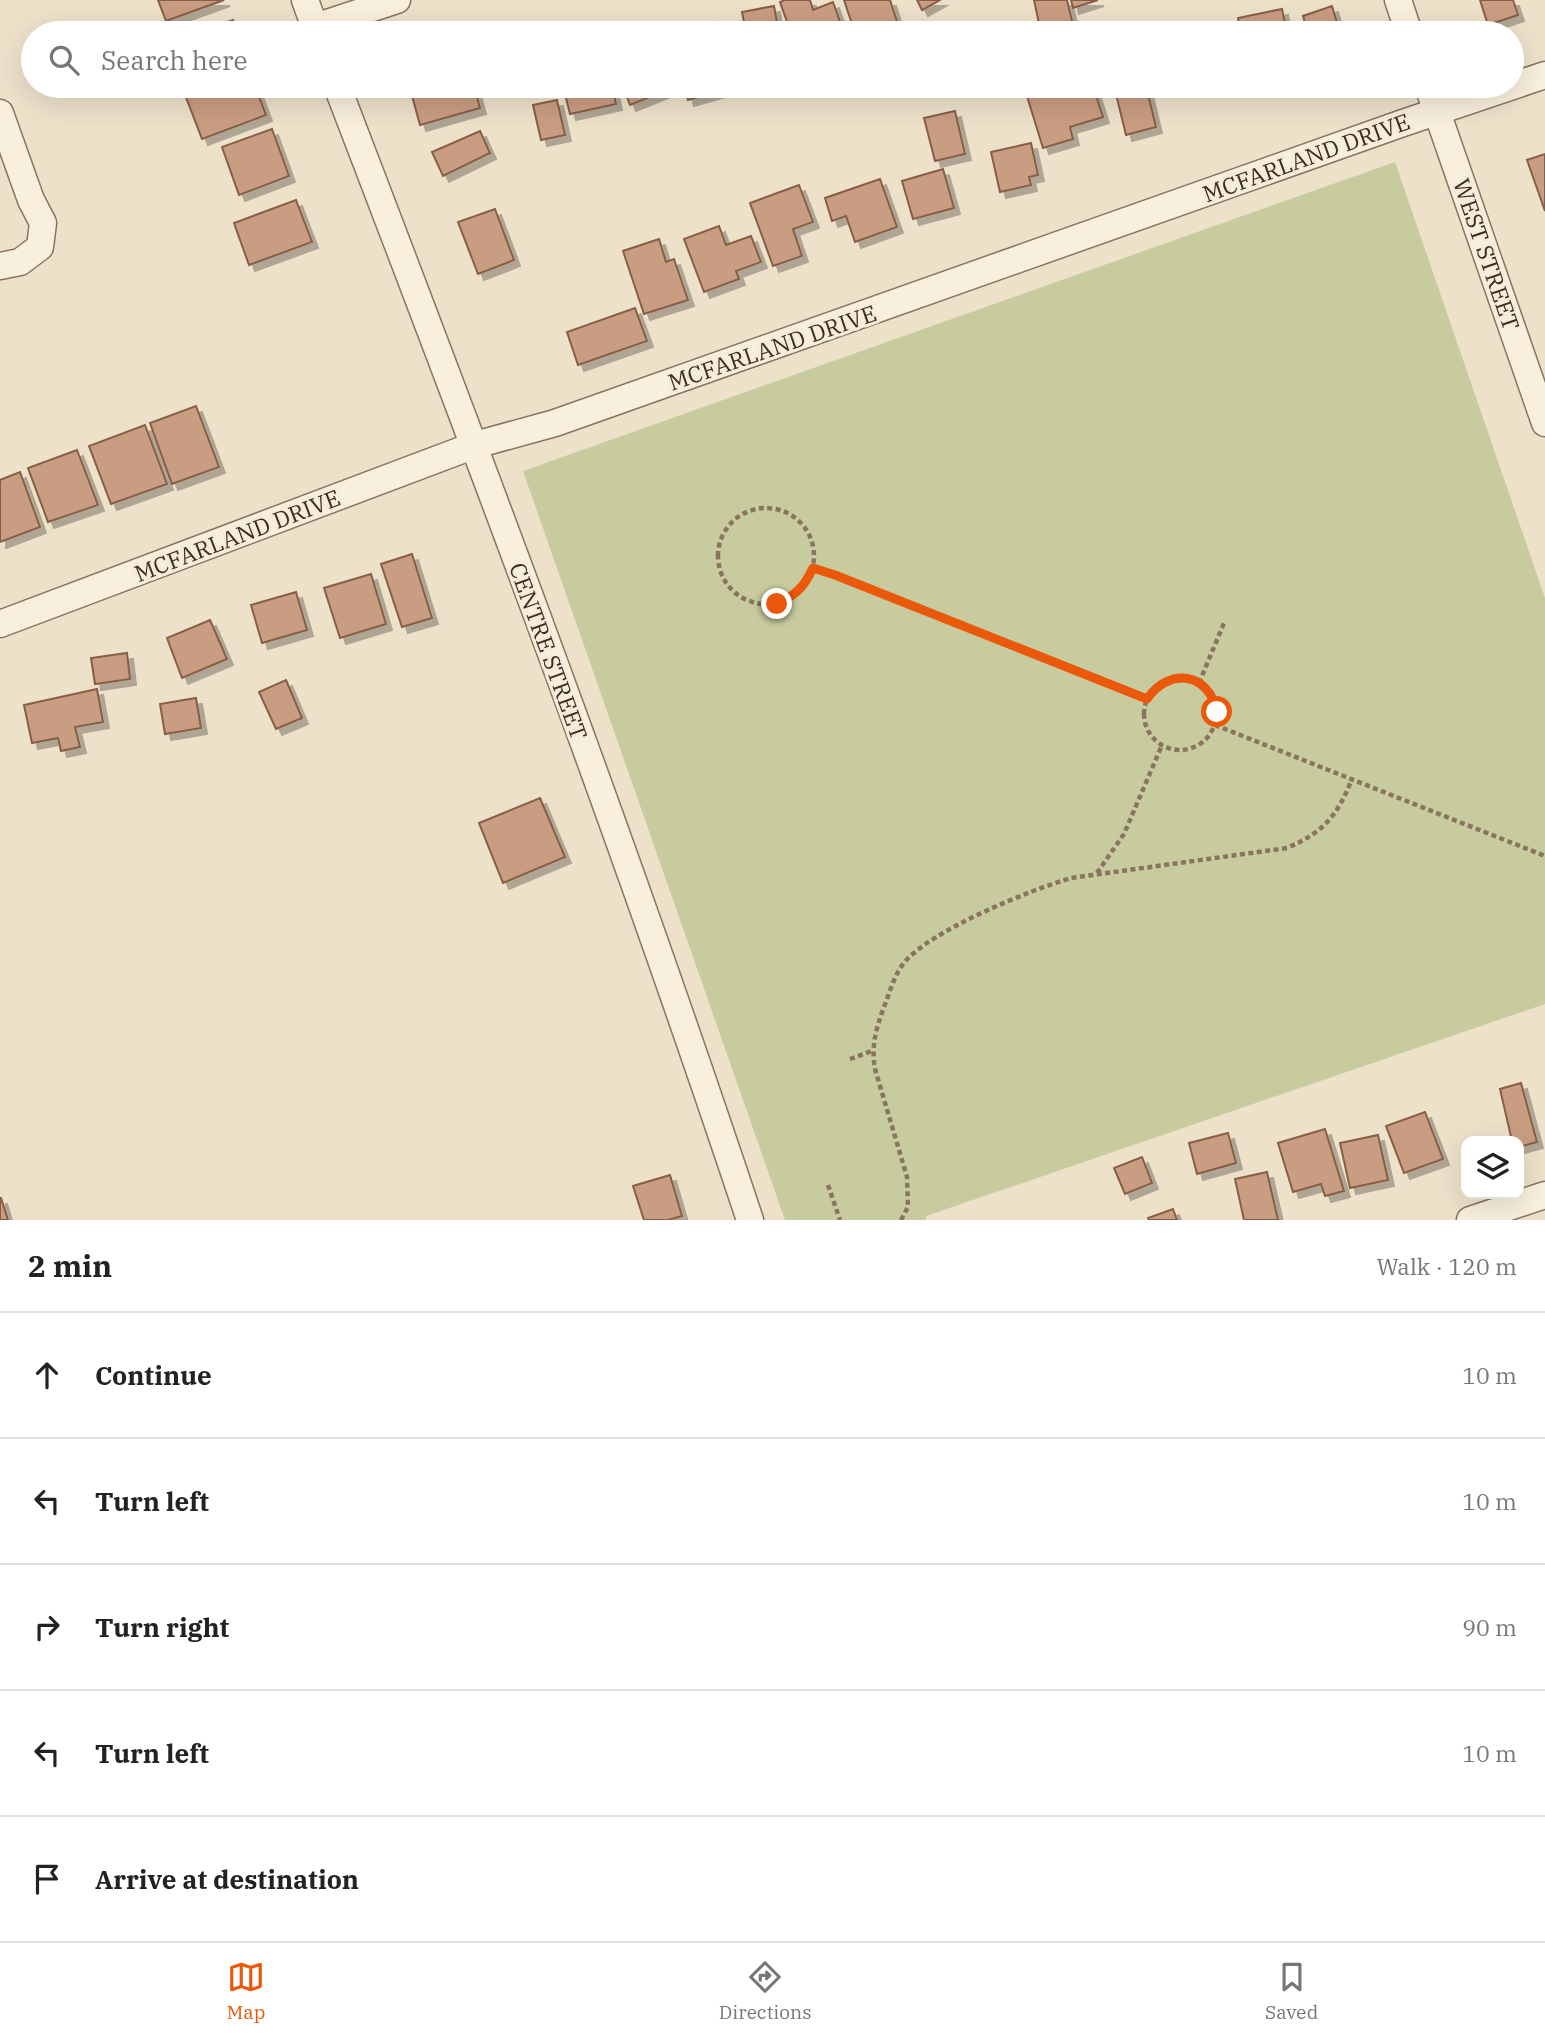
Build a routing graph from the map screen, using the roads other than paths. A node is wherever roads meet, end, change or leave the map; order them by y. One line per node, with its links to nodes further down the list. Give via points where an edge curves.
1 (305, 0): 4 (street)
2 (397, 0): 5 (street)
3 (1398, 0): 6 (street)
4 (313, 21)
5 (340, 21)
6 (1405, 21)
7 (1545, 75): 8 (street, MCFARLAND DRIVE)
8 (1524, 82)
9 (342, 98): 16 (street, CENTRE STREET)
10 (1433, 98): 12 (street, WEST STREET)
11 (1477, 98): 12 (street, MCFARLAND DRIVE)
12 (1438, 111): 15 (street, WEST STREET); 16 (street, MCFARLAND DRIVE, via 555,423)
13 (0, 113): 14 (street, via 43,223 40,247 20,262)
14 (0, 266)
15 (1545, 423)
16 (475, 445): 17 (street, MCFARLAND DRIVE); 19 (street, CENTRE STREET)
17 (0, 624)
18 (1545, 1195): 20 (street)
19 (750, 1220)
20 (1470, 1220)

